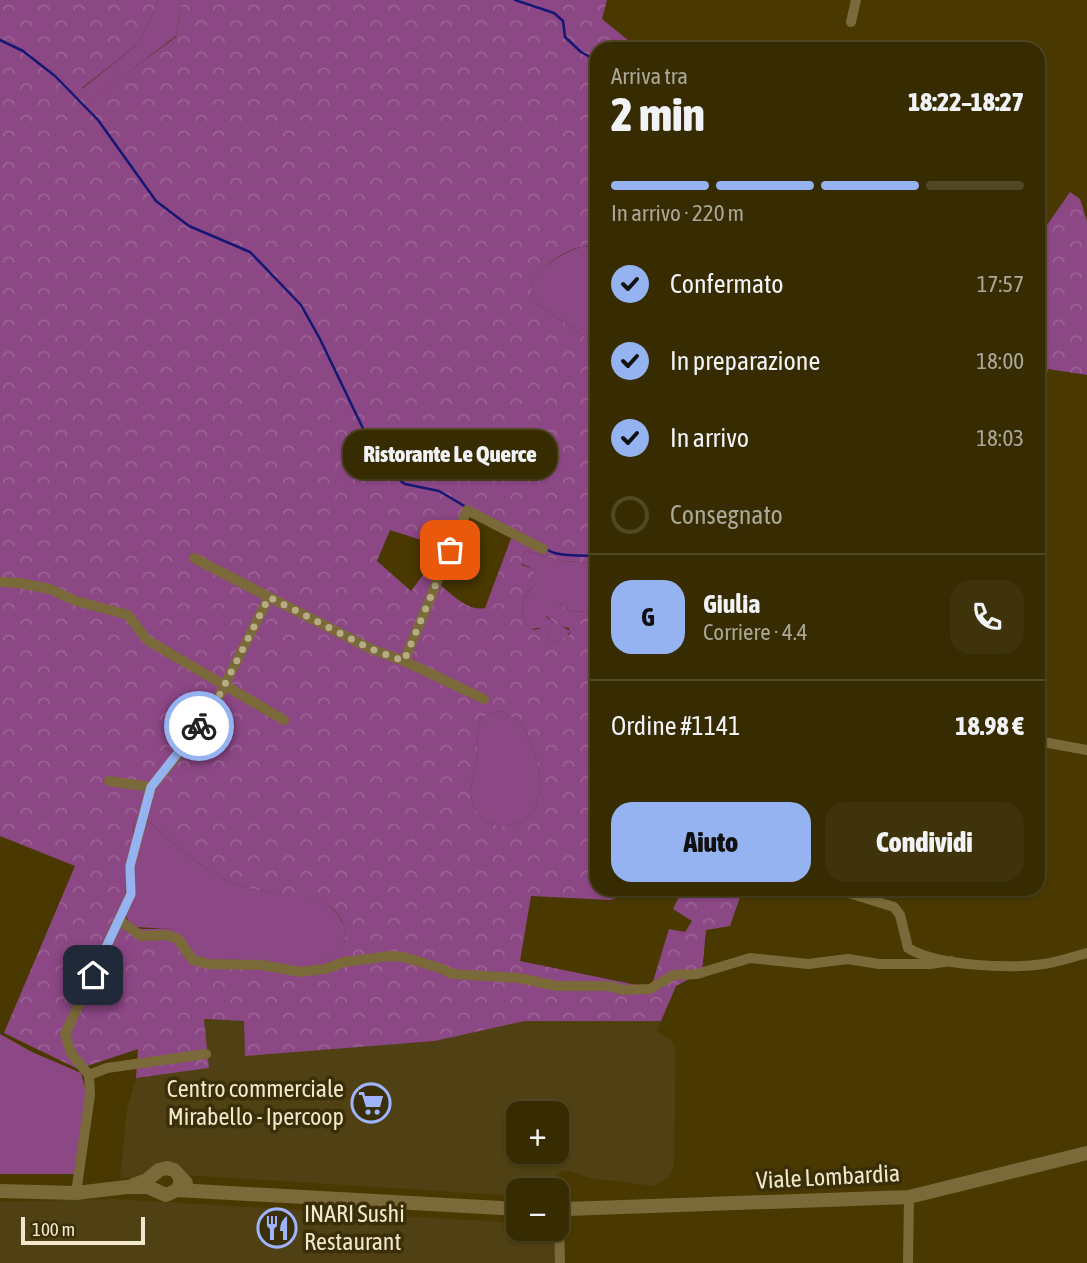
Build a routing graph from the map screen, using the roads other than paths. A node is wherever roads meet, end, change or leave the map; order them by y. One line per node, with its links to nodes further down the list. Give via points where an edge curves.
1 (856, 0): 2 (street)
2 (851, 22)
3 (543, 549): 7 (street, via 467,510)
4 (194, 558): 6 (street)
5 (0, 582): 8 (street, via 50,589 128,615 147,640)
6 (269, 597): 7 (street); 8 (street)
7 (404, 661): 9 (street)
8 (223, 685): 10 (street); 14 (street, via 191,739)
9 (484, 699)
10 (284, 720)
11 (1045, 742): 12 (street)
12 (1087, 750)
13 (109, 780): 14 (street)
14 (151, 787): 16 (street, via 130,866 131,894)
15 (859, 896): 18 (street, via 894,907 908,948)
16 (119, 920): 18 (street, via 141,936 177,939 193,960 208,964 262,965 299,972 390,956 452,974 623,990 650,989 673,975 698,974 750,958 808,964 848,959 879,964); 20 (street, via 65,1034 71,1053)
17 (1087, 953): 18 (street, via 1012,967)
18 (951, 961)
19 (206, 1055): 20 (street)
20 (89, 1074): 25 (street)
21 (1087, 1153): 26 (main road, Viale Lombardia)
22 (155, 1183): 23 (main road, via 166,1195); 23 (main road, via 159,1170 167,1168 174,1170); 25 (main road)
23 (179, 1184): 27 (main road, via 202,1192)
24 (0, 1191): 25 (main road)
25 (76, 1193)
26 (909, 1197): 28 (main road, Viale Lombardia); 31 (street)
27 (506, 1208)
28 (569, 1212)
29 (560, 1241): 30 (street)
30 (560, 1263)
31 (908, 1263)

